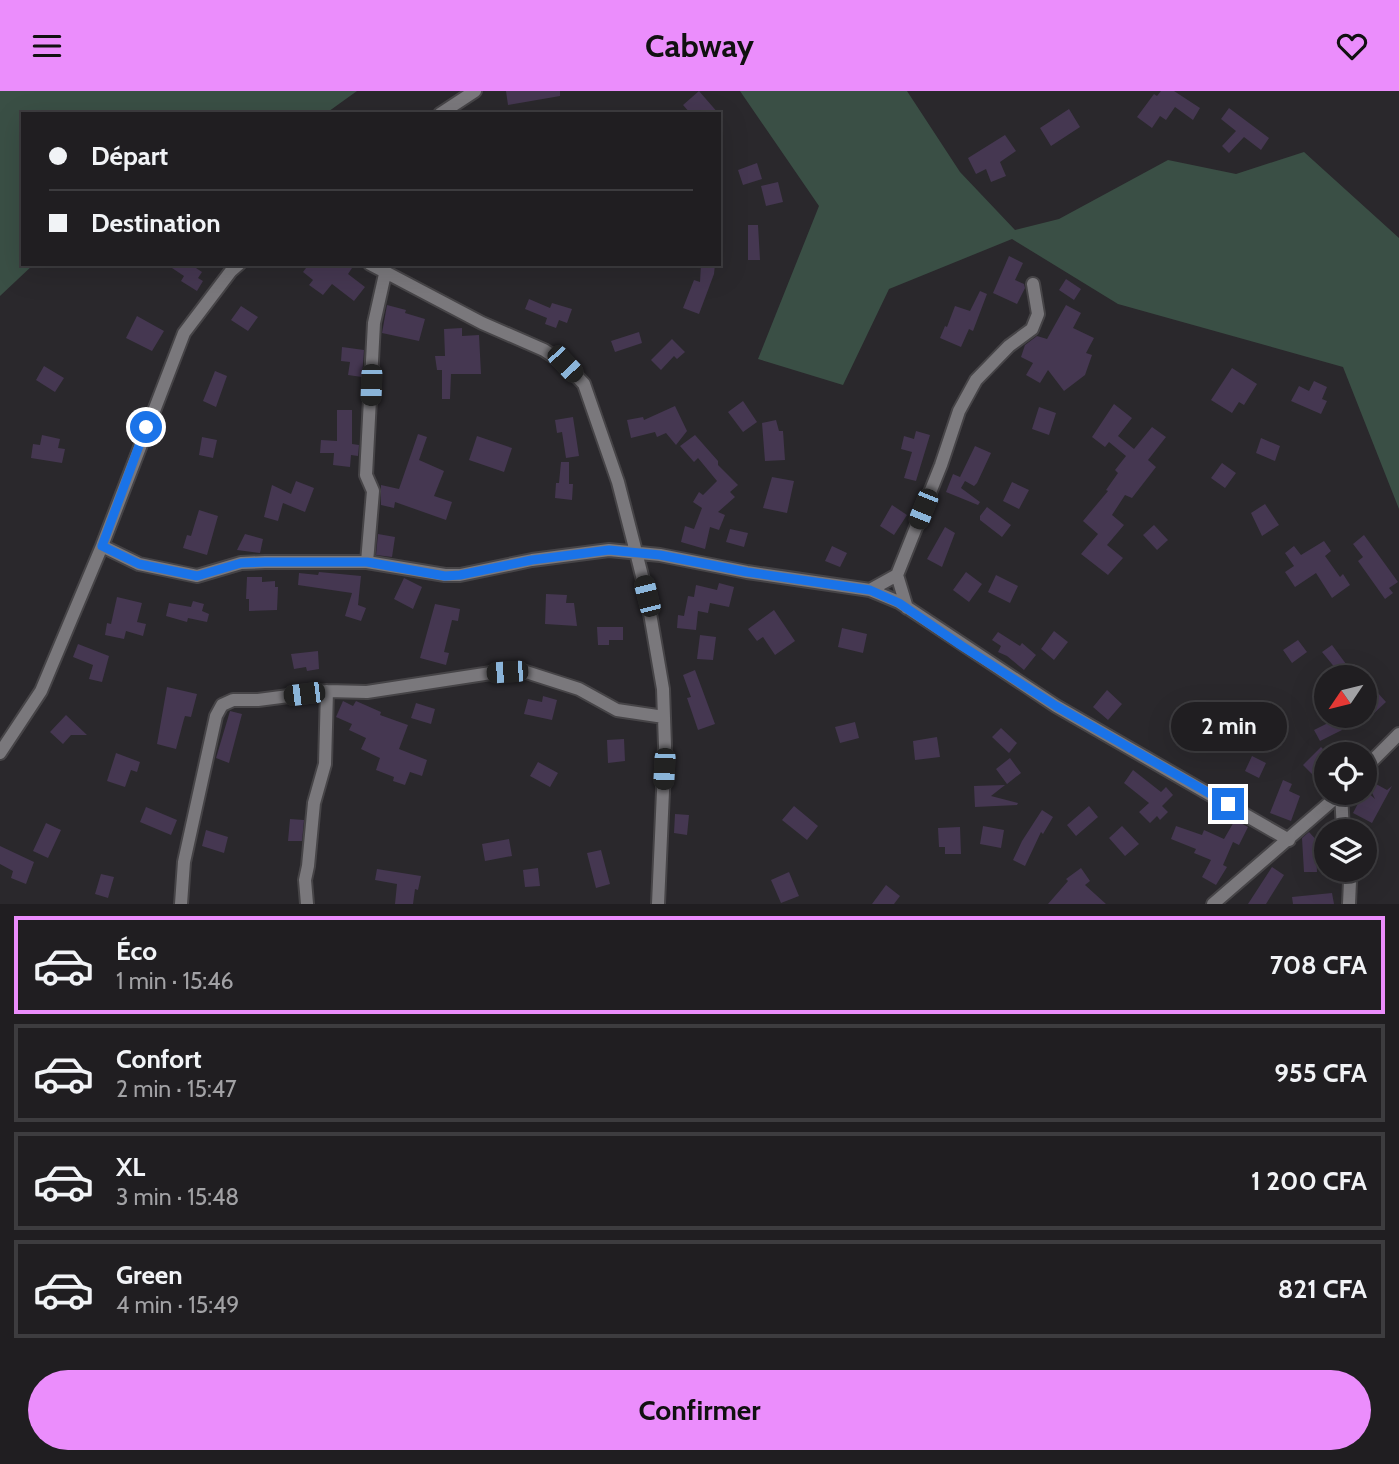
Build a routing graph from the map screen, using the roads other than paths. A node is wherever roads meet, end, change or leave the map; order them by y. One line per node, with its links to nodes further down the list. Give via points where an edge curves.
1 (475, 91): 2 (street)
2 (443, 112)
3 (237, 266): 7 (street, via 184,333)
4 (373, 266): 5 (street)
5 (386, 274): 8 (street, via 544,350 584,384 618,482); 9 (street, via 374,323 371,366 366,475 373,491)
6 (1033, 284): 10 (street, via 1038,314 1032,328 976,380 964,401)
7 (102, 546): 9 (street, via 139,564 197,576 241,563); 16 (street, via 41,691)
8 (636, 552): 9 (street, via 583,553 445,576); 11 (street); 14 (street, via 663,689)
9 (367, 562)
10 (897, 576): 11 (street); 12 (street)
11 (870, 590): 12 (street)
12 (907, 608): 19 (street, via 1056,706)
13 (327, 691): 14 (street, via 367,692 523,671 579,689 617,710); 21 (street, via 233,700 222,705 184,862); 22 (street, via 325,764 314,803 304,880)
14 (664, 717): 23 (street)
15 (1399, 734): 17 (street)
16 (0, 753)
17 (1377, 756)
18 (1328, 805): 19 (street)
19 (1289, 840): 24 (street)
20 (1350, 882): 25 (street)
21 (181, 904)
22 (307, 904)
23 (658, 904)
24 (1213, 904)
25 (1349, 904)

